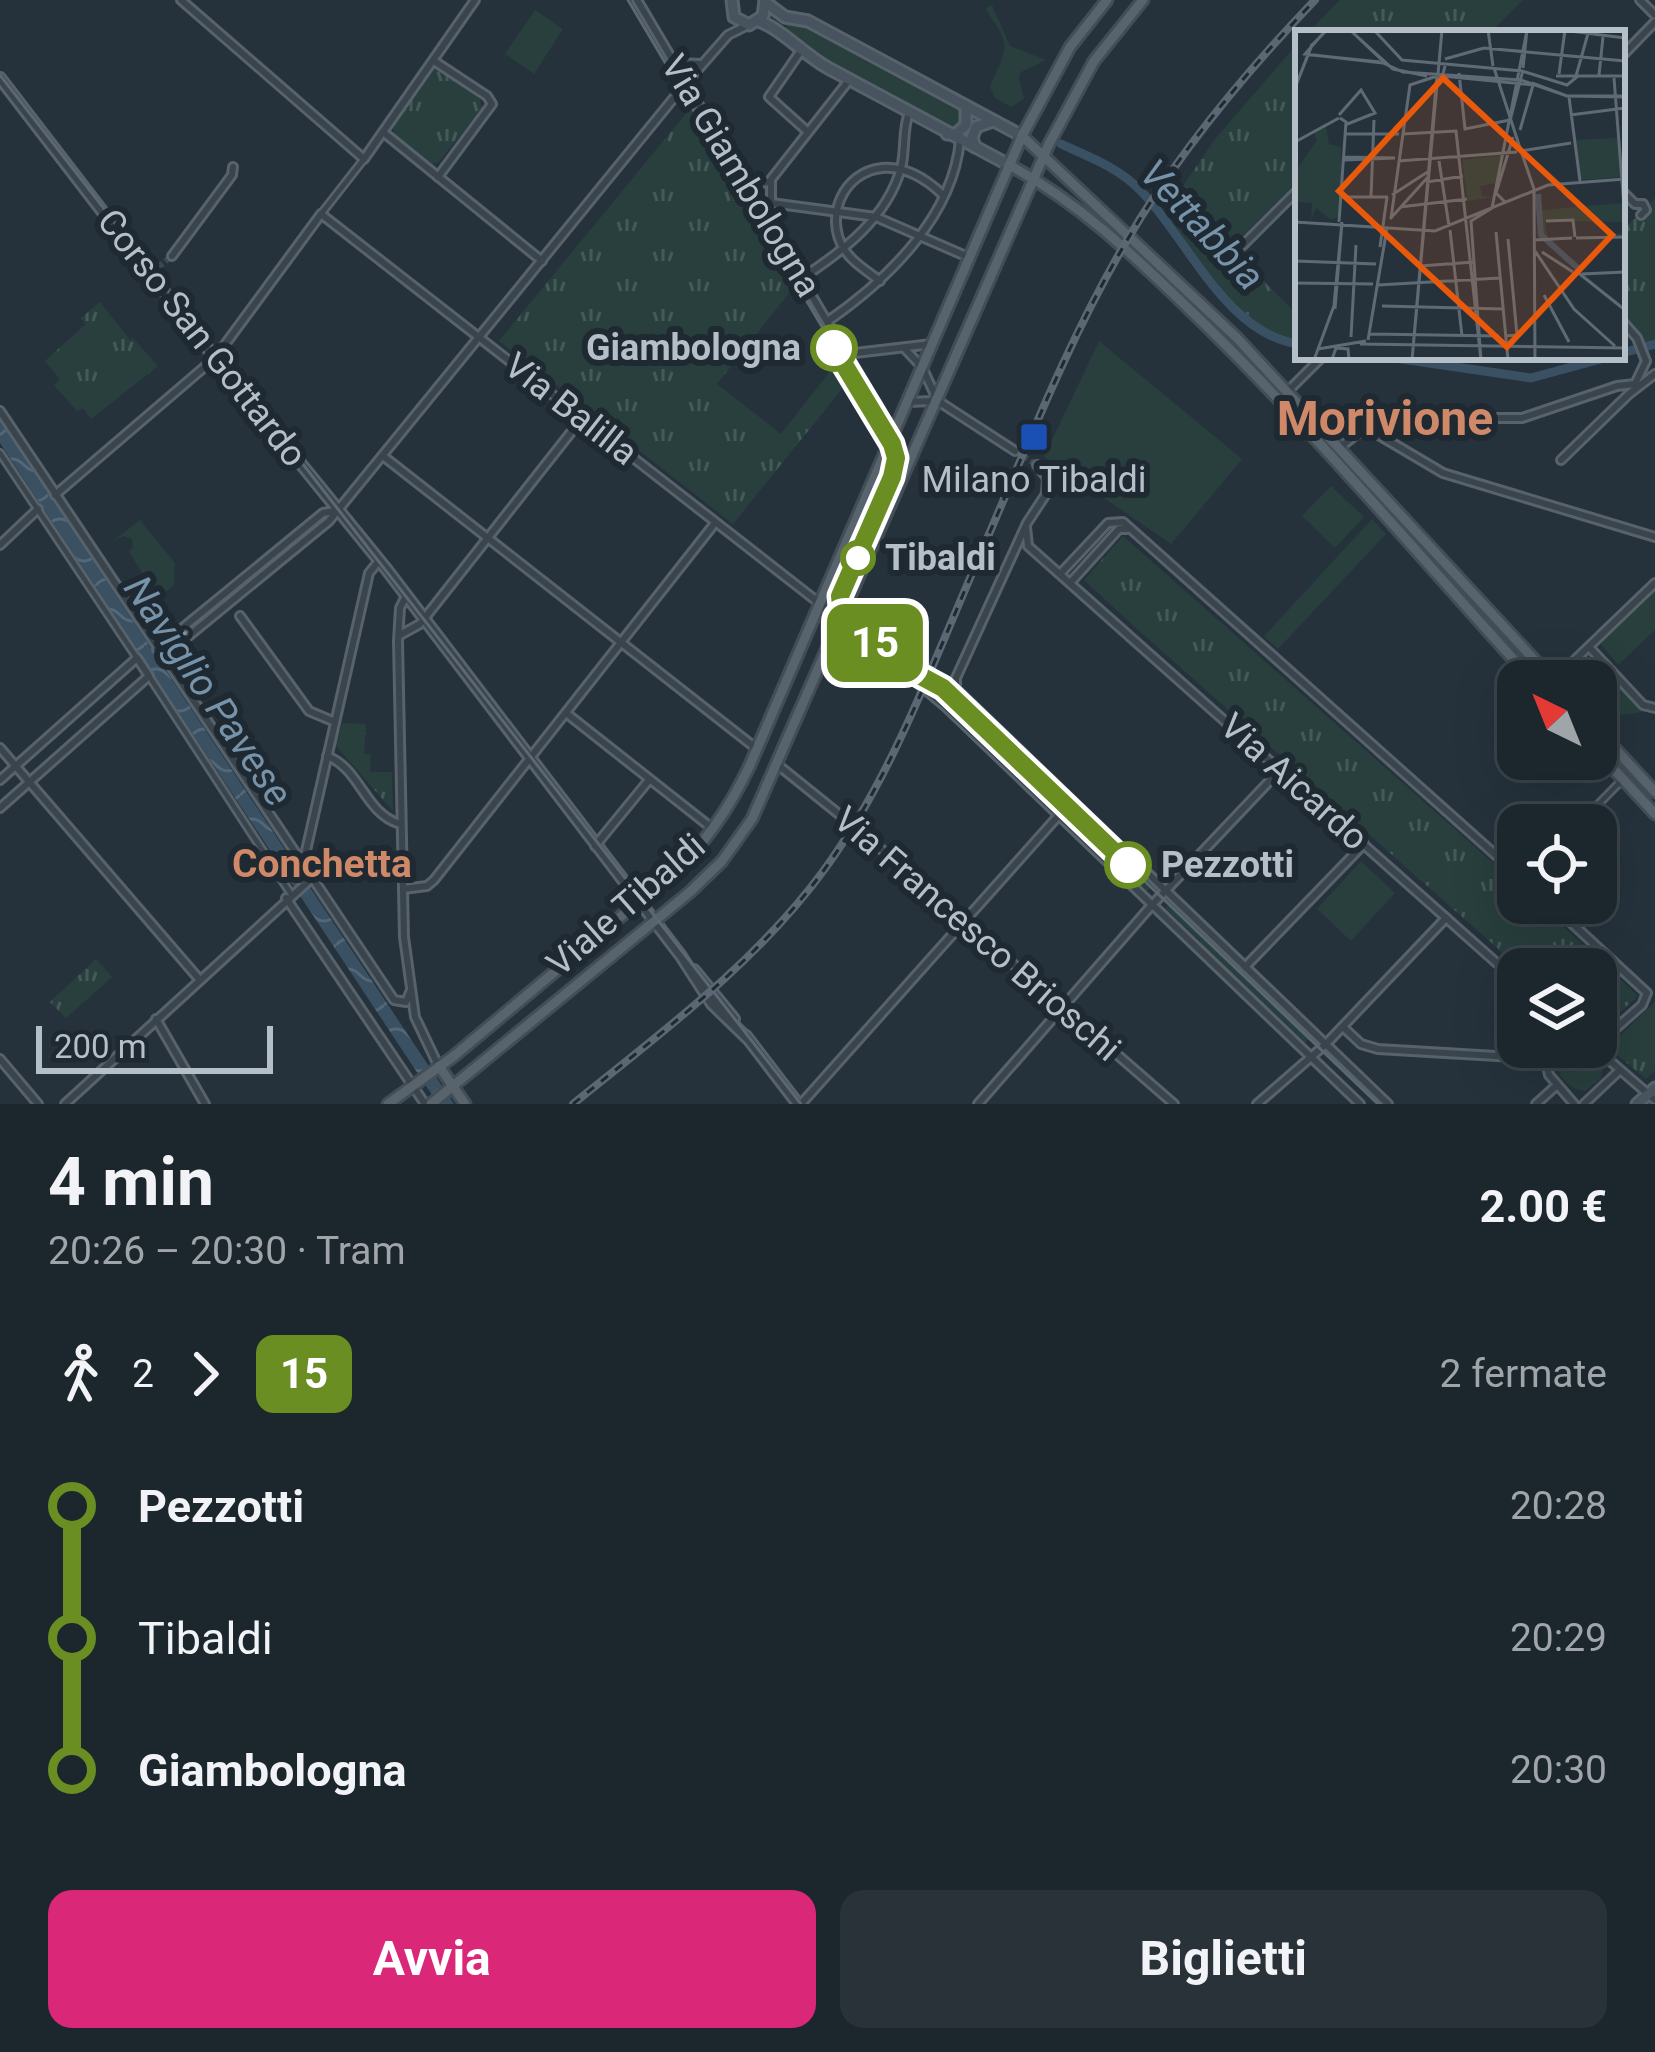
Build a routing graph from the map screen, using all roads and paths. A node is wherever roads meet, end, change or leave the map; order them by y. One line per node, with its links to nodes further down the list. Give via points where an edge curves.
1 (181, 0): 33 (street)
2 (475, 0): 17 (street)
3 (637, 0): 18 (street, Via Giambologna)
4 (722, 0): 9 (main road)
5 (1107, 0): 29 (main road, Viale Tibaldi, via 1070,47)
6 (1143, 0): 32 (main road, Viale Tibaldi, via 1094,61)
7 (1640, 0): 11 (street)
8 (765, 1): 10 (main road); 12 (main road)
9 (732, 8): 12 (main road); 14 (street)
10 (785, 17): 13 (main road); 23 (main road, via 808,21)
11 (1655, 19): 16 (street)
12 (754, 23): 13 (main road); 14 (street)
13 (778, 30): 15 (main road)
14 (728, 35): 19 (street)
15 (800, 52): 21 (main road); 27 (street, via 769,98)
16 (1625, 53)
17 (434, 60): 26 (street); 37 (street, via 492,104)
18 (673, 61): 19 (street); 22 (street, Via Giambologna)
19 (703, 64): 22 (street)
20 (0, 78): 65 (street, Corso San Gottardo, via 155,270)
21 (850, 79): 24 (main road); 27 (street)
22 (686, 83): 40 (street, Via Giambologna); 57 (street)
23 (966, 105): 25 (main road); 28 (main road, via 966,124)
24 (910, 112): 28 (main road); 36 (street)
25 (996, 122): 29 (main road); 31 (main road, via 976,127)
26 (382, 132): 33 (street); 37 (street)
27 (808, 132): 38 (street)
28 (947, 134): 30 (main road)
29 (1022, 136): 32 (main road); 34 (main road, Viale Tibaldi)
30 (960, 140): 31 (main road); 43 (street)
31 (976, 148): 34 (main road)
32 (1044, 156): 39 (main road, Viale Tibaldi); 41 (main road)
33 (364, 158): 49 (street)
34 (1009, 164): 39 (main road); 56 (main road, Viale Tibaldi)
35 (233, 167): 55 (street)
36 (901, 170): 43 (street); 48 (street, via 857,178); 50 (street)
37 (438, 177): 57 (street)
38 (773, 177): 40 (street); 46 (street)
39 (1034, 178): 45 (main road); 74 (main road, Viale Tibaldi)
40 (746, 184): 51 (street, Via Giambologna)
41 (1078, 187): 45 (main road, via 1075,196); 73 (main road, via 1237,338)
42 (1295, 193): 53 (street)
43 (942, 194): 52 (street)
44 (1625, 194): 47 (street)
45 (1062, 195): 73 (main road)
46 (771, 203): 48 (street); 51 (street)
47 (1635, 204)
48 (836, 209): 50 (street); 54 (street)
49 (322, 214): 62 (street, Via Balilla); 65 (street)
50 (876, 217): 52 (street); 54 (street)
51 (766, 218): 58 (street, Via Giambologna)
52 (919, 235): 56 (street); 59 (street)
53 (1242, 246)
54 (844, 248): 58 (street); 59 (street)
55 (172, 256)
56 (970, 257): 63 (main road, Viale Tibaldi)
57 (542, 261): 62 (street)
58 (802, 278): 60 (street, Via Giambologna)
59 (880, 281): 60 (street)
60 (827, 321): 64 (street, Via Giambologna, via 847,352)
61 (1625, 325): 67 (street)
62 (479, 338): 77 (street, Via Balilla); 82 (street)
63 (932, 344): 64 (street); 68 (main road, Viale Tibaldi)
64 (902, 348): 68 (street)
65 (215, 358): 85 (street); 87 (street, Corso San Gottardo)
66 (1320, 360): 73 (street)
67 (1649, 361): 69 (street)
68 (922, 367): 74 (street); 75 (main road, Viale Tibaldi)
69 (1640, 371): 70 (street); 71 (street)
70 (1652, 376): 72 (street)
71 (1635, 384): 72 (street); 78 (street, via 1522,418 1388,418)
72 (1629, 394): 83 (street)
73 (1283, 396): 81 (main road)
74 (938, 400): 75 (street); 79 (street); 106 (main road, Viale Tibaldi)
75 (907, 402): 103 (main road, Viale Tibaldi)
76 (0, 411): 85 (street)
77 (583, 417): 88 (street, Via Balilla); 94 (street)
78 (1372, 431): 81 (street); 92 (street, via 1443,473)
79 (1015, 451)
80 (0, 453): 86 (street)
81 (1335, 453): 113 (main road); 114 (main road)
82 (382, 456): 87 (street); 94 (street)
83 (1562, 460)
84 (1037, 465): 89 (street, via 1048,484)
85 (55, 494): 111 (street)
86 (38, 509): 95 (street); 112 (street)
87 (337, 510): 91 (street); 93 (street); 98 (street, Corso San Gottardo)
88 (716, 522): 103 (street, Via Balilla); 109 (street)
89 (1027, 524): 96 (street); 97 (street)
90 (1131, 530): 99 (street, via 1108,523); 100 (street, via 1119,529); 142 (street)
91 (300, 532): 93 (street); 107 (street)
92 (1655, 537)
93 (307, 540): 107 (street)
94 (488, 540): 105 (street); 109 (street)
95 (0, 545)
96 (1028, 546): 97 (street); 99 (street, Via Aicardo)
97 (1012, 555): 146 (street, via 956,679 959,693)
98 (379, 561): 102 (street, Corso San Gottardo); 119 (street, via 369,573)
99 (1060, 574): 100 (street, Via Aicardo)
100 (1070, 583): 127 (street, Via Aicardo)
101 (1655, 583): 110 (street)
102 (406, 596): 105 (street, Corso San Gottardo); 108 (street)
103 (819, 604): 106 (street, Via Balilla); 121 (main road, Viale Tibaldi)
104 (240, 616): 119 (street, via 309,712)
105 (423, 619): 108 (street); 124 (street, Corso San Gottardo)
106 (842, 620): 125 (main road, Viale Tibaldi); 137 (street, Via Balilla)
107 (189, 629): 111 (street)
108 (398, 638): 138 (street)
109 (621, 643): 118 (street); 121 (street)
110 (1589, 647): 115 (street); 117 (street)
111 (160, 653): 143 (street)
112 (137, 658): 116 (street); 126 (street)
113 (1516, 660)
114 (1534, 660)
115 (1576, 660)
116 (148, 676): 132 (street); 147 (street)
117 (1655, 708)
118 (566, 713): 124 (street); 130 (street)
119 (335, 722): 123 (street)
120 (0, 748): 126 (street)
121 (757, 749): 139 (main road, Viale Tibaldi)
122 (1617, 751): 133 (main road)
123 (327, 756): 138 (street, via 347,769 381,816); 143 (street)
124 (529, 760): 141 (street, Corso San Gottardo); 145 (street, via 434,880)
125 (778, 765): 151 (main road, Viale Tibaldi, via 734,846); 152 (street, Via Francesco Brioschi)
126 (16, 766): 129 (street); 132 (street)
127 (1280, 770): 140 (street, Via Aicardo); 146 (street)
128 (1617, 773): 131 (main road)
129 (0, 780)
130 (650, 780): 139 (street); 141 (street)
131 (1623, 780): 134 (street); 136 (main road)
132 (29, 782): 135 (street); 158 (street)
133 (1655, 793)
134 (1599, 804)
135 (0, 808)
136 (1655, 814)
137 (1059, 815): 149 (street, Via Balilla); 152 (street)
138 (400, 824): 145 (street)
139 (713, 829): 148 (main road, Viale Tibaldi)
140 (1364, 844): 150 (street, Via Aicardo); 157 (street)
141 (596, 846): 148 (street, Corso San Gottardo)
142 (1497, 855)
143 (302, 865): 144 (street)
144 (308, 881): 147 (street); 159 (street, via 394,1000 406,1002)
145 (403, 889): 159 (street)
146 (1164, 892): 149 (street); 157 (street)
147 (290, 894): 158 (street); 172 (street)
148 (638, 902): 151 (street, Corso San Gottardo); 169 (main road, Viale Tibaldi)
149 (1151, 906): 160 (street); 166 (street, Via Balilla)
150 (1446, 918): 155 (street, Via Aicardo); 162 (street)
151 (655, 922): 174 (main road, Viale Tibaldi); 182 (street, Corso San Gottardo, via 712,1004)
152 (963, 922): 160 (street, Via Francesco Brioschi); 182 (street)
153 (1573, 924): 154 (street)
154 (1598, 948)
155 (1497, 963)
156 (1617, 965): 163 (street, via 1647,993)
157 (1244, 968): 164 (street)
158 (199, 979): 161 (street)
159 (411, 990): 169 (street)
160 (1062, 1008): 183 (street); 184 (street, Via Francesco Brioschi)
161 (156, 1019): 177 (street); 178 (street)
162 (1342, 1027): 164 (street); 165 (street, via 1378,1049)
163 (1617, 1027)
164 (1326, 1044): 166 (street); 187 (street)
165 (1497, 1056)
166 (1312, 1058): 185 (street); 186 (street, Via Balilla)
167 (0, 1059): 176 (street)
168 (1617, 1067): 171 (street)
169 (436, 1068): 172 (main road, Viale Tibaldi); 174 (main road)
170 (1549, 1068): 173 (street)
171 (1620, 1070): 175 (street); 190 (street)
172 (415, 1083): 179 (main road, Viale Tibaldi); 180 (street)
173 (1557, 1085): 188 (street); 189 (street)
174 (450, 1089): 180 (main road, Viale Tibaldi); 181 (main road)
175 (1653, 1094): 191 (main road)
176 (38, 1104)
177 (65, 1104)
178 (206, 1104)
179 (388, 1104)
180 (430, 1104)
181 (465, 1104)
182 (800, 1104)
183 (978, 1104)
184 (1174, 1104)
185 (1257, 1104)
186 (1360, 1104)
187 (1388, 1104)
188 (1536, 1104)
189 (1574, 1104)
190 (1584, 1104)
191 (1637, 1104)

